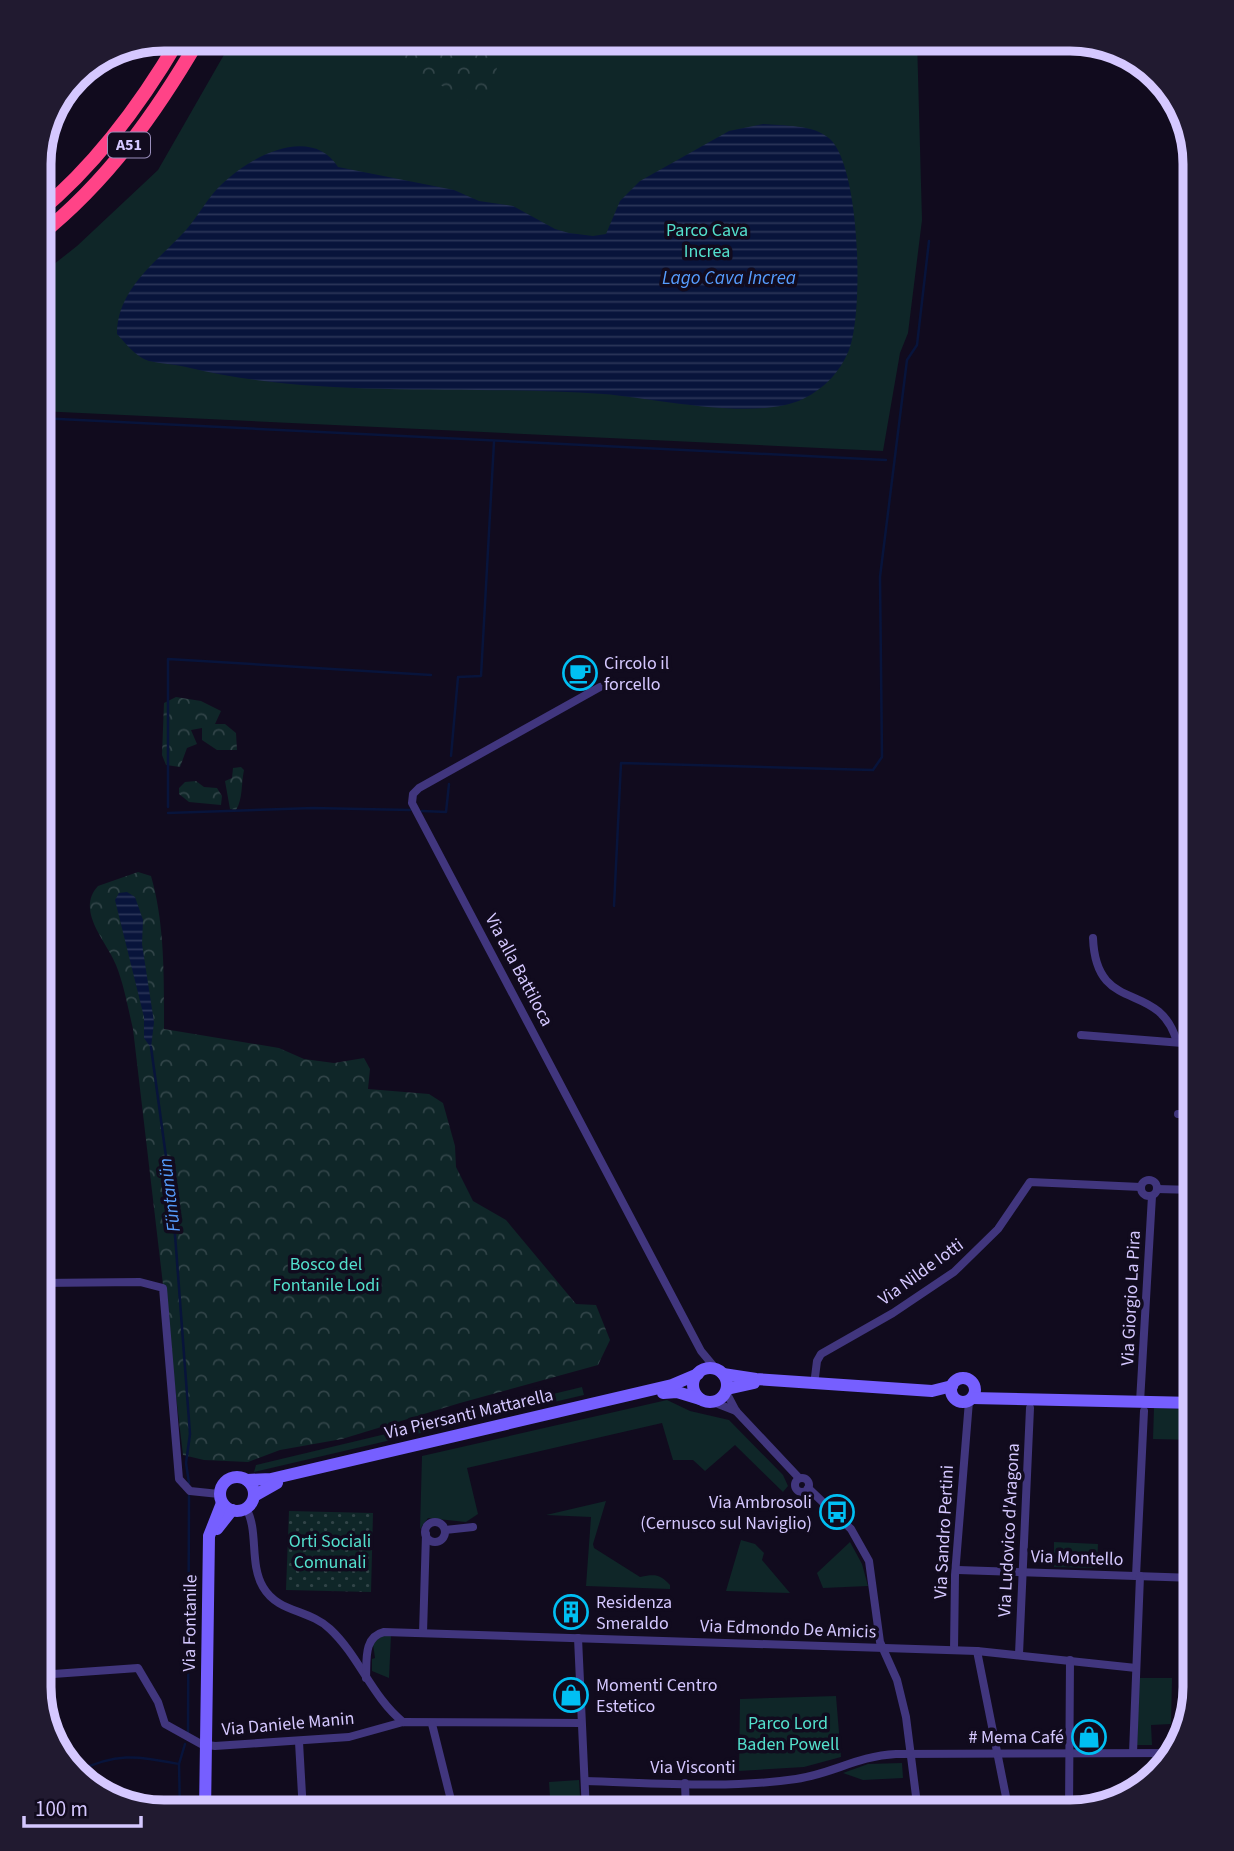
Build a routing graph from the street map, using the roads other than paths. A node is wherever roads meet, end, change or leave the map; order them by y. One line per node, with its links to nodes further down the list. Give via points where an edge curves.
1 (170, 51): 3 (highway, A51, via 117,132)
2 (191, 51): 4 (highway, A51, via 122,154)
3 (51, 201)
4 (51, 225)
5 (600, 687): 16 (street, Via alla Battiloca, via 419,788 412,799)
6 (1093, 938): 8 (street, via 1096,965 1104,981 1158,1010 1170,1023)
7 (1081, 1035): 8 (street)
8 (1177, 1042): 9 (street)
9 (1183, 1043)
10 (1178, 1114): 11 (street)
11 (1183, 1114)
12 (1140, 1187): 14 (street, via 1143,1194); 14 (street, via 1150,1180 1157,1184); 19 (street, Via Nilde Iotti, via 1034,1180 998,1230 946,1278 821,1354)
13 (1183, 1191): 14 (street)
14 (1155, 1193): 25 (street, Via Giorgio La Pira)
15 (51, 1283): 30 (street, via 140,1282 163,1288 179,1479 190,1491)
16 (701, 1351): 17 (street, Via alla Battiloca); 18 (street)
17 (719, 1372): 18 (street); 19 (street); 20 (street)
18 (699, 1373): 22 (street, via 693,1387); 28 (street, Via Piersanti Mattarella, via 672,1385 271,1479)
19 (814, 1386): 20 (street, via 753,1384); 21 (street)
20 (727, 1390): 24 (street); 27 (street)
21 (964, 1396): 25 (street, via 989,1393); 37 (street, Via Sandro Pertini)
22 (700, 1399): 24 (street); 29 (street, Via Piersanti Mattarella, via 667,1392 272,1484)
23 (1183, 1401): 25 (street)
24 (713, 1402): 27 (street)
25 (1141, 1403): 39 (street, Via Giorgio La Pira)
26 (1030, 1408): 38 (street, Via Ludovico d'Aragona)
27 (736, 1411): 43 (street, via 795,1478 807,1480 808,1491 851,1529 866,1553)
28 (247, 1480): 29 (street); 30 (street, via 227,1480)
29 (254, 1496): 31 (street)
30 (224, 1502): 31 (street); 55 (street, Via Fontanile, via 209,1536)
31 (246, 1508): 50 (street, via 257,1573 265,1591 278,1604 330,1628)
32 (473, 1527): 33 (street)
33 (445, 1530): 34 (street, via 433,1522); 35 (street)
34 (426, 1534): 35 (street); 36 (street)
35 (434, 1542): 36 (street)
36 (426, 1549): 41 (street)
37 (958, 1570): 38 (street, Via Montello); 44 (street, Via Sandro Pertini)
38 (1023, 1572): 39 (street, Via Montello); 46 (street, Via Ludovico d'Aragona)
39 (1138, 1576): 40 (street, Via Montello); 48 (street, Via Giorgio La Pira)
40 (1183, 1578)
41 (423, 1633): 42 (street, Via Edmondo De Amicis); 50 (street, Via Edmondo De Amicis, via 373,1636)
42 (578, 1639): 43 (street, Via Edmondo De Amicis); 52 (street)
43 (882, 1648): 44 (street, Via Edmondo De Amicis); 60 (street, via 900,1688)
44 (954, 1650): 45 (street, Via Edmondo De Amicis)
45 (977, 1651): 46 (street, Via Edmondo De Amicis); 59 (street)
46 (1018, 1654): 47 (street, Via Edmondo De Amicis)
47 (1070, 1660): 48 (street, Via Edmondo De Amicis); 56 (street)
48 (1136, 1668): 57 (street, Via Giorgio La Pira)
49 (51, 1674): 55 (street, via 139,1668 165,1724)
50 (366, 1678): 51 (street)
51 (404, 1722): 53 (street, Via Daniele Manin); 54 (street, Via Daniele Manin, via 361,1735)
52 (580, 1723): 53 (street, Via Daniele Manin); 61 (street)
53 (432, 1724): 65 (street)
54 (299, 1742): 55 (street, Via Daniele Manin); 64 (street)
55 (208, 1745): 63 (street, Via Fontanile)
56 (1070, 1753): 57 (street, Via Visconti); 59 (street, Via Visconti); 70 (street)
57 (1133, 1753): 58 (street, Via Visconti)
58 (1162, 1753)
59 (997, 1754): 60 (street, Via Visconti); 69 (street)
60 (912, 1755): 62 (street, Via Visconti, via 870,1756 798,1779); 68 (street)
61 (585, 1781): 62 (street, Via Visconti); 66 (street)
62 (685, 1783): 67 (street)
63 (208, 1800)
64 (302, 1800)
65 (451, 1800)
66 (586, 1800)
67 (686, 1800)
68 (917, 1800)
69 (1007, 1800)
70 (1069, 1800)

